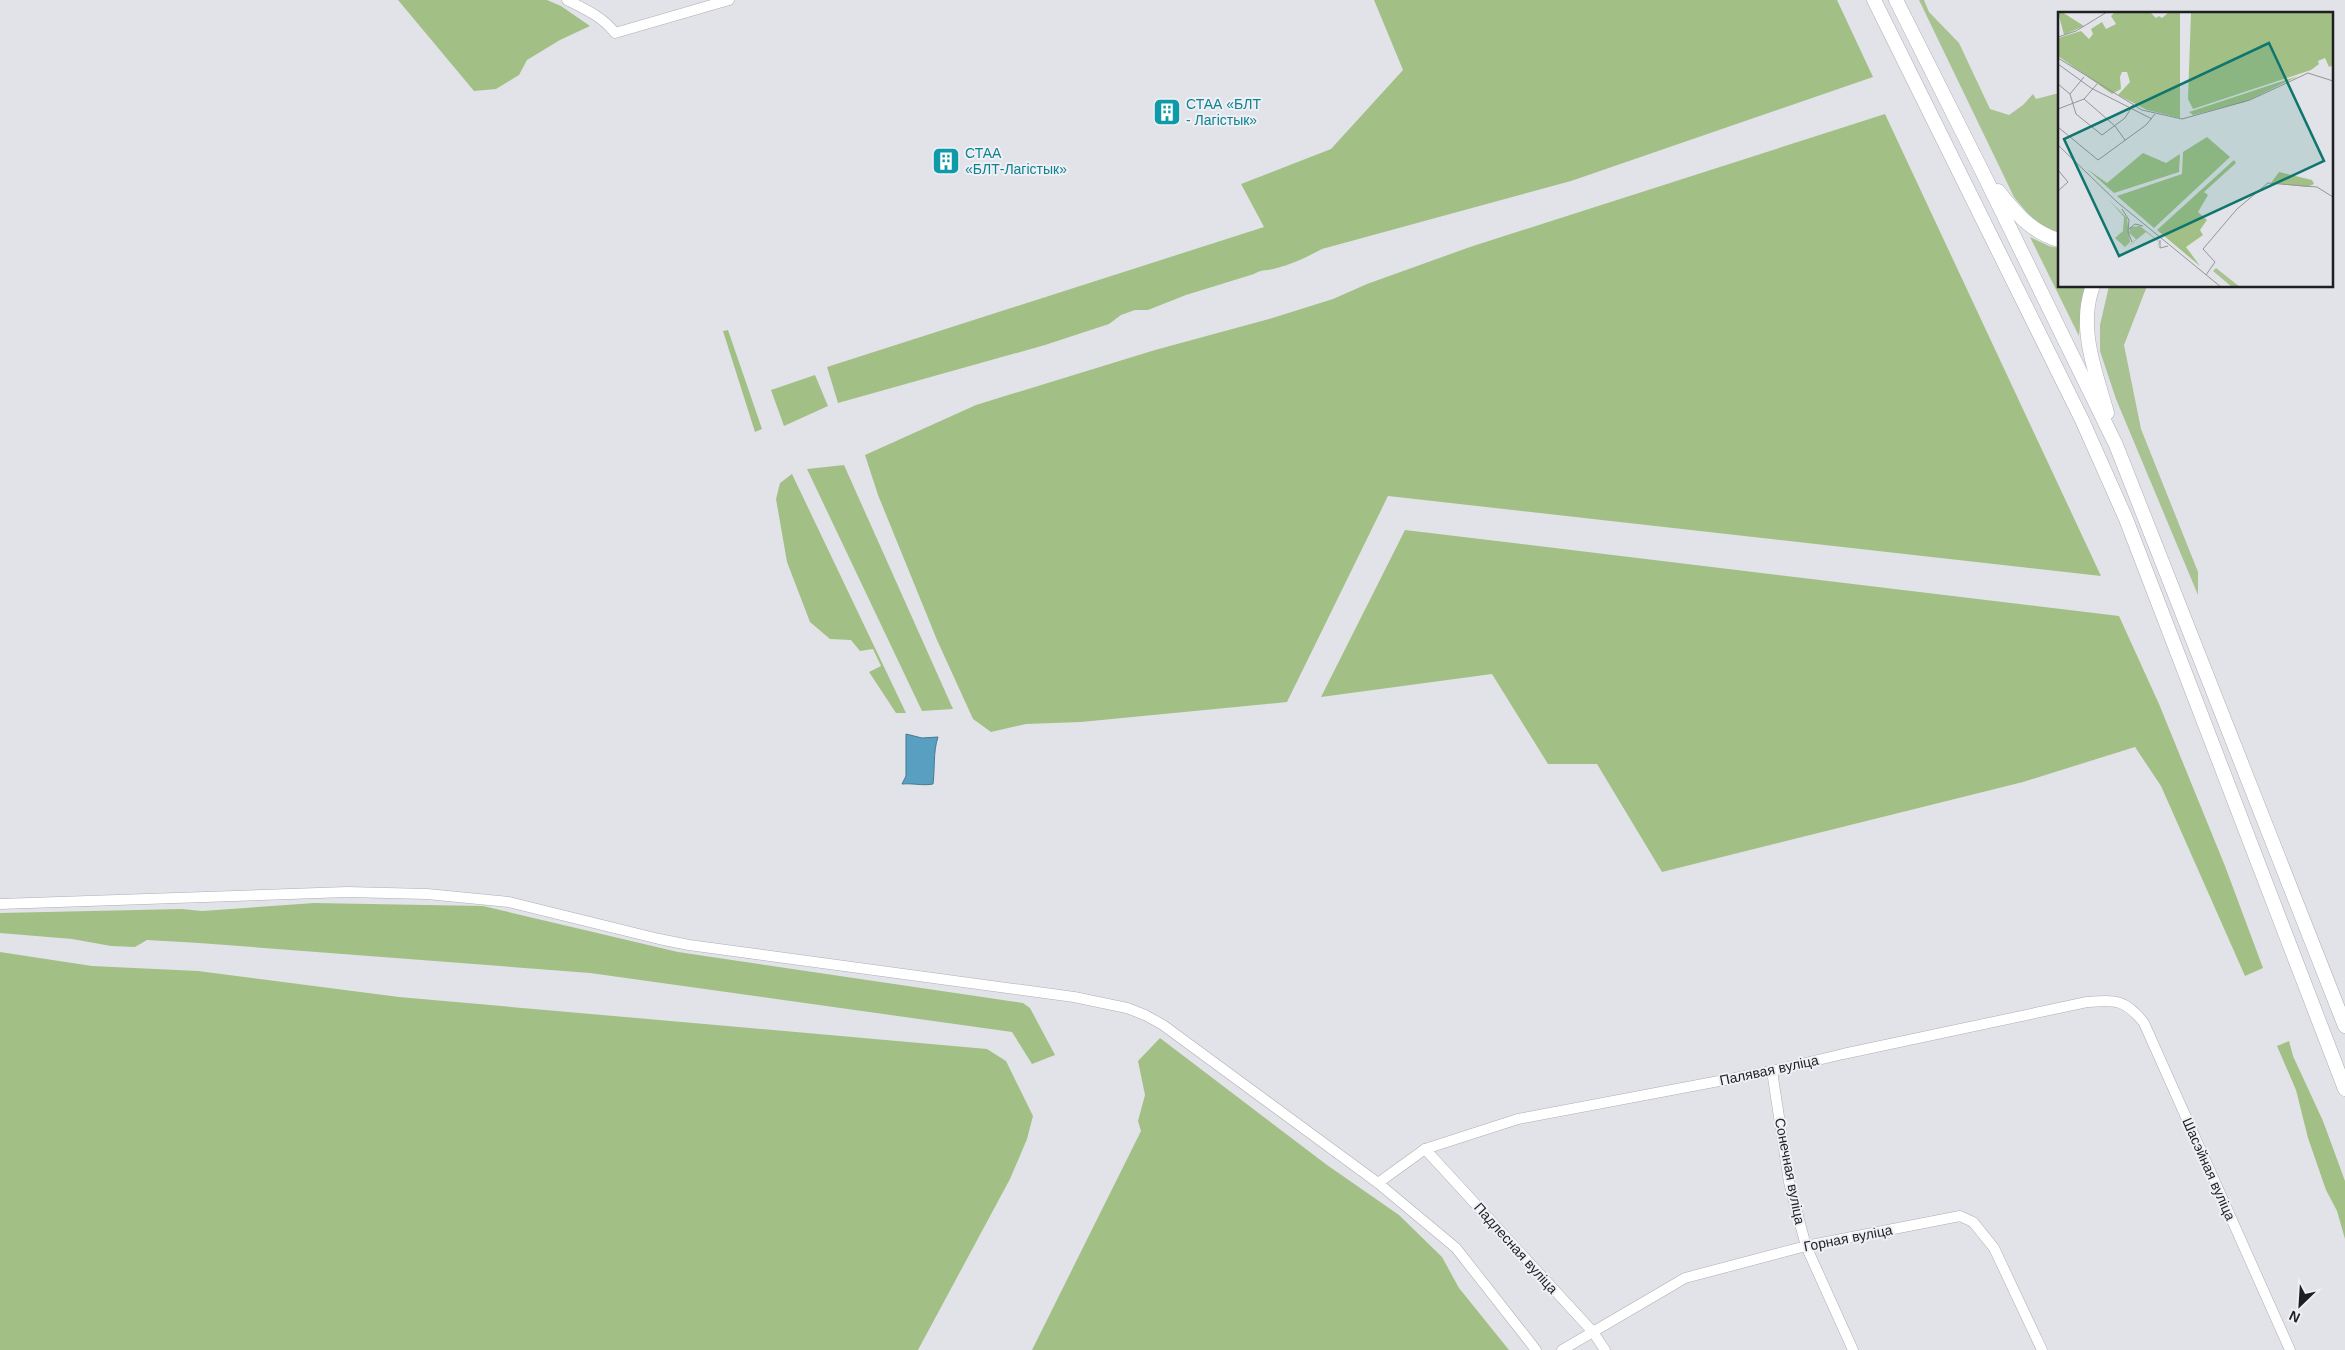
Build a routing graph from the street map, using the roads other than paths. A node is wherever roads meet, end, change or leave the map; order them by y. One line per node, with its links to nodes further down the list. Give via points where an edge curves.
1 (567, 0): 2 (street, via 591,12 616,34)
2 (729, 0)
3 (1874, 0): 13 (highway, via 2077,411 2126,519)
4 (1896, 0): 5 (highway)
5 (1983, 173): 6 (highway, via 2018,215 2035,229); 8 (highway)
6 (2058, 240)
7 (2093, 288): 8 (highway, via 2087,316 2088,339)
8 (2116, 445): 11 (highway)
9 (0, 904): 15 (street, via 339,892 427,894 509,902 689,944 1100,1002 1136,1011 1163,1025)
10 (2115, 1000): 12 (street, Палявая вуліца, via 2077,1004); 23 (street, Шасэйная вуліца, via 2132,1008 2144,1023)
11 (2345, 1026)
12 (1772, 1072): 14 (street, Палявая вуліца, via 1518,1119); 16 (street, Сонечная вуліца, via 1789,1182)
13 (2345, 1089)
14 (1425, 1149): 15 (street, Палявая вуліца); 17 (street, Падлесная вуліца)
15 (1378, 1183): 18 (street, via 1456,1248)
16 (1806, 1246): 17 (street, Горная вуліца, via 1685,1278); 21 (street, Сонечная вуліца); 22 (street, Горная вуліца, via 1960,1216 1973,1222 1994,1248)
17 (1593, 1332): 19 (street, Горная вуліца); 20 (street, Падлесная вуліца)
18 (1536, 1350)
19 (1562, 1350)
20 (1605, 1350)
21 (1853, 1350)
22 (2042, 1350)
23 (2290, 1350)

